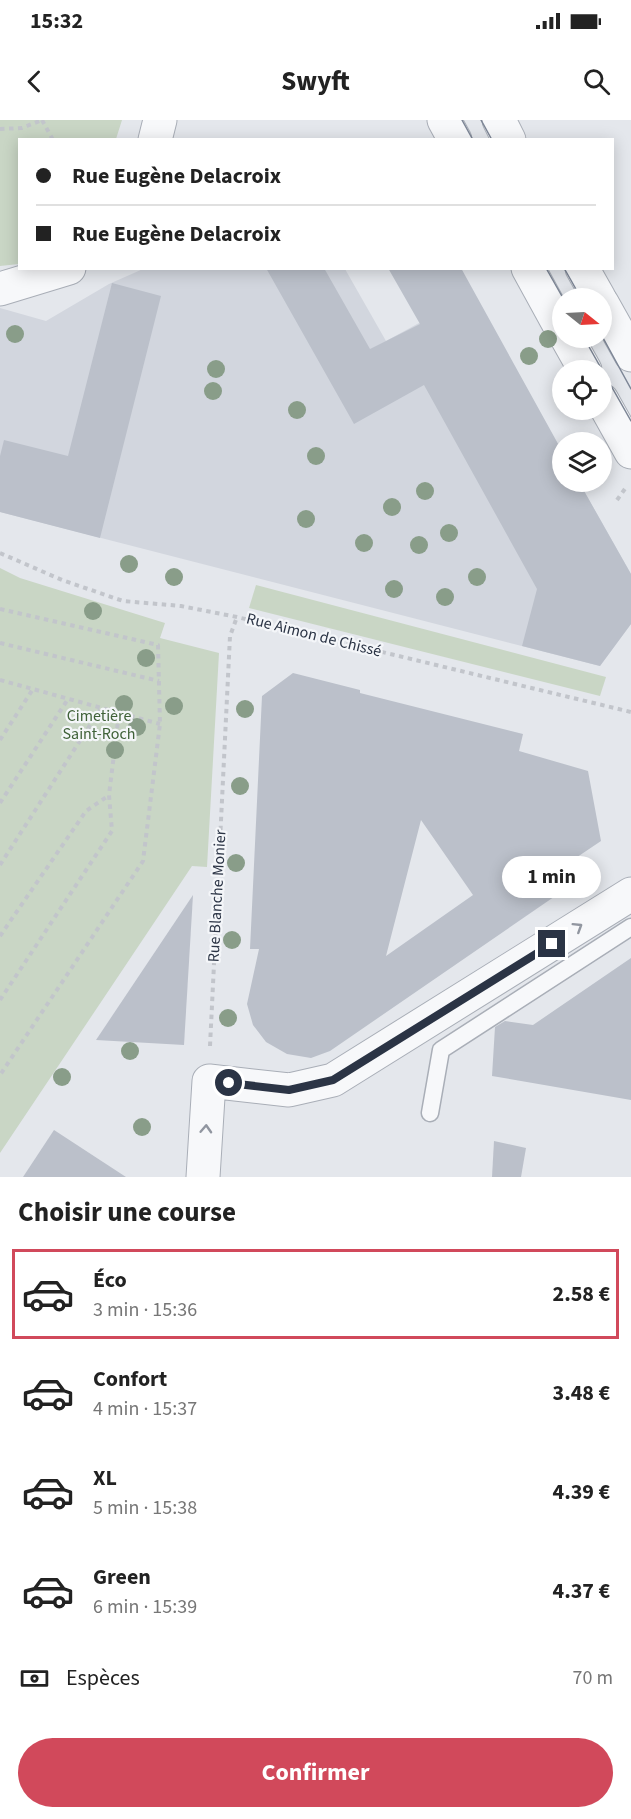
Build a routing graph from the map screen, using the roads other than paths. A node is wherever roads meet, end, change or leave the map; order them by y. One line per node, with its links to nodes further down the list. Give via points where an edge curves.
1 (160, 120): 4 (street)
2 (444, 120): 5 (street)
3 (499, 120): 6 (street)
4 (156, 138)
5 (454, 138)
6 (508, 138)
7 (62, 270): 11 (street)
8 (529, 270): 12 (street)
9 (583, 270): 10 (street)
10 (593, 288)
11 (0, 289)
12 (552, 312)
13 (612, 321): 14 (street)
14 (631, 355)
15 (612, 418): 16 (street)
16 (631, 452)
17 (631, 894): 20 (street, one-way to 17, via 208,1081 289,1090 333,1080)
18 (631, 927): 19 (lane, via 441,1050)
19 (430, 1113)
20 (203, 1177)

